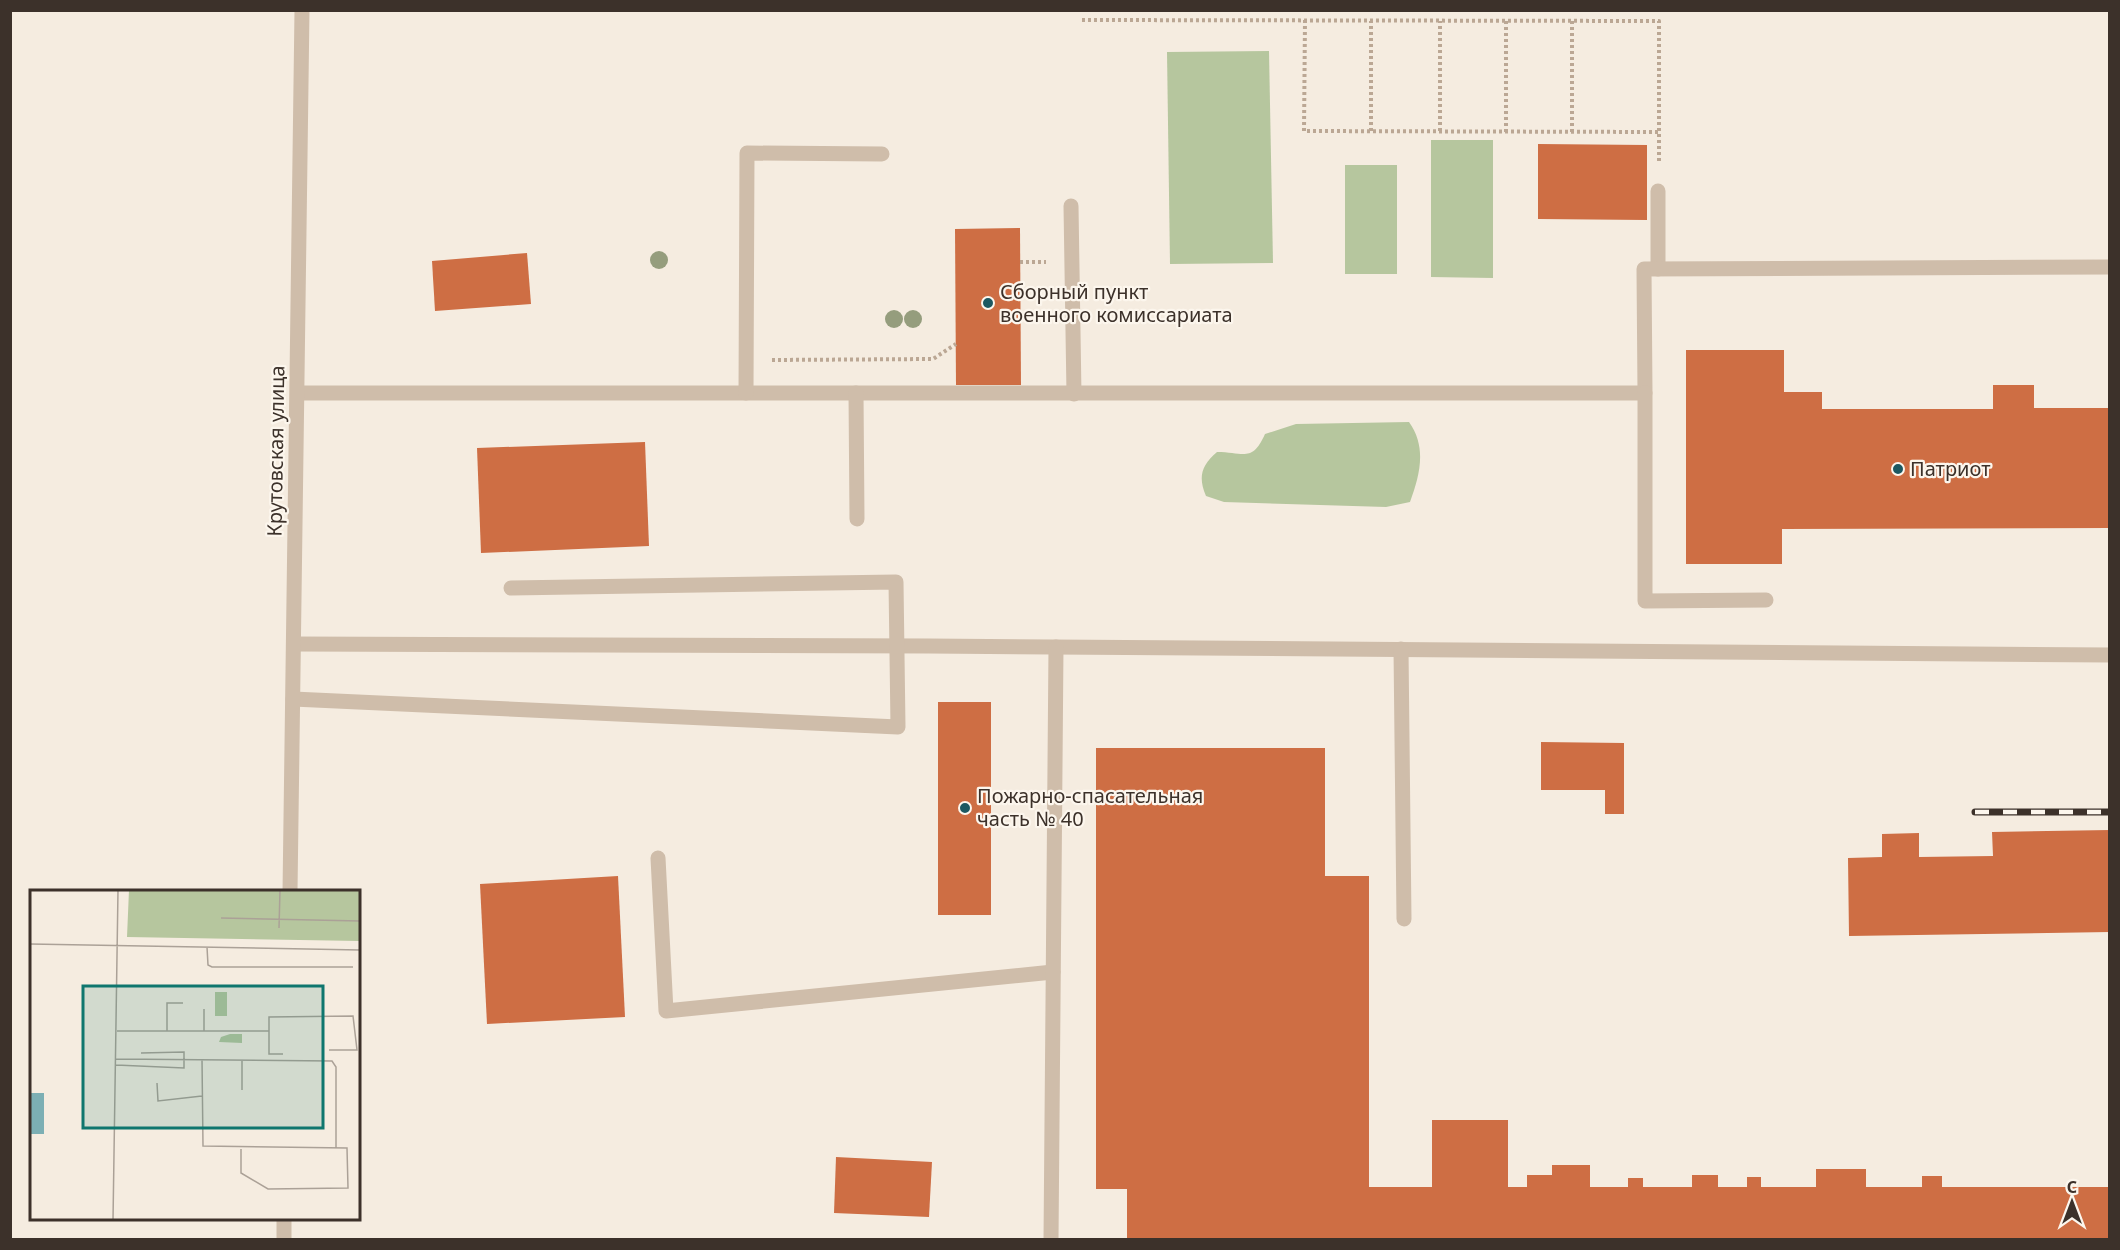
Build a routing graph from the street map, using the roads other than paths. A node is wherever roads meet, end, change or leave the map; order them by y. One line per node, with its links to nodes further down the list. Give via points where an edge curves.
1 (302, 10): 7 (street, Крутовская улица)
2 (882, 154): 8 (street, via 747,153)
3 (1658, 191): 6 (street)
4 (1071, 206): 11 (street)
5 (2109, 267): 6 (street)
6 (1658, 269): 10 (street, via 1644,269)
7 (298, 393): 8 (street); 15 (street, Крутовская улица)
8 (746, 393): 9 (street)
9 (856, 393): 11 (street); 12 (street)
10 (1644, 393): 11 (street); 14 (street, via 1645,601)
11 (1074, 394)
12 (856, 519)
13 (511, 588): 16 (street, via 896,582)
14 (1766, 600)
15 (294, 644): 16 (street); 20 (street, Крутовская улица)
16 (897, 646): 17 (street); 20 (street, via 898,727)
17 (1056, 647): 18 (street); 24 (street)
18 (1401, 650): 19 (street); 23 (street)
19 (2109, 655)
20 (293, 699): 22 (street, Крутовская улица)
21 (658, 858): 24 (street, via 666,1011)
22 (290, 890)
23 (1404, 919)
24 (1053, 972): 27 (street)
25 (284, 1220): 26 (street)
26 (284, 1239)
27 (1051, 1239)

